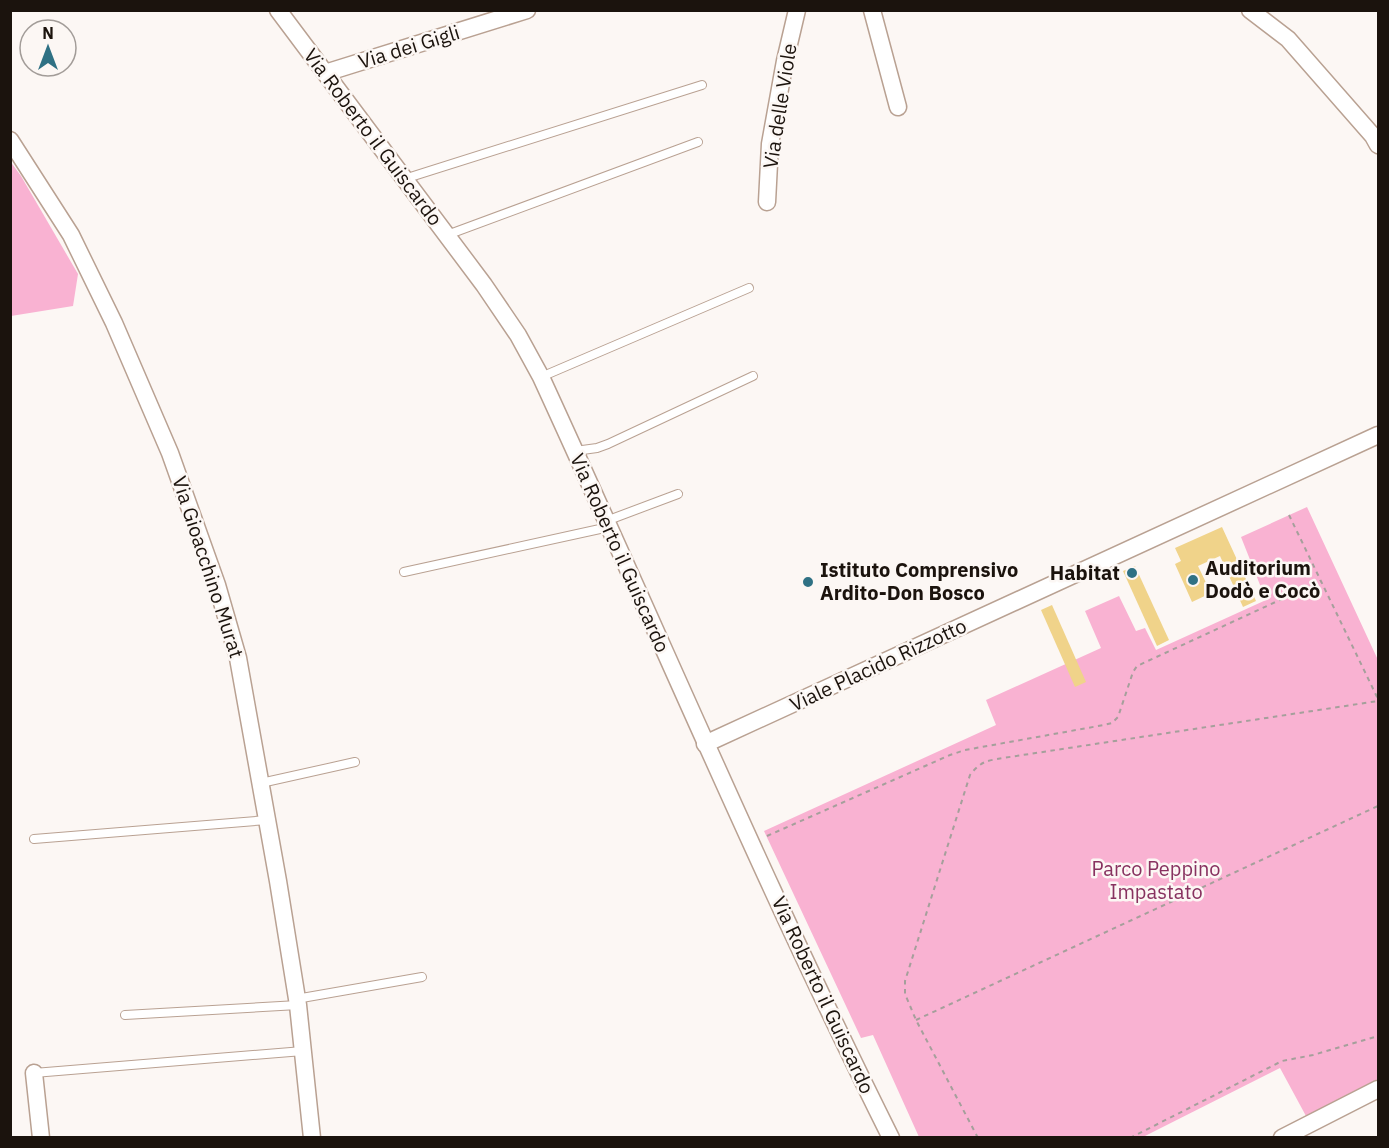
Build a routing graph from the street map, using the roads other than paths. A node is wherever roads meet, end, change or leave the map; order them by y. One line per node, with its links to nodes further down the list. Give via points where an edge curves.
1 (279, 10): 6 (street, Via Roberto il Guiscardo)
2 (527, 10): 6 (street, Via dei Gigli)
3 (797, 10): 13 (street, Via delle Viole, via 770,144)
4 (873, 10): 8 (street)
5 (1250, 10): 11 (street, via 1288,39)
6 (325, 73): 12 (street, Via Roberto il Guiscardo)
7 (702, 85): 12 (lane)
8 (898, 107)
9 (10, 140): 25 (street, Via Gioacchino Murat, via 71,235 170,453 217,585 238,658)
10 (698, 142): 14 (lane)
11 (1378, 145)
12 (404, 179): 14 (street, Via Roberto il Guiscardo)
13 (767, 202)
14 (447, 235): 17 (street, Via Roberto il Guiscardo, via 518,335)
15 (749, 288): 17 (lane)
16 (753, 376): 19 (lane, via 608,444)
17 (542, 377): 19 (street, Via Roberto il Guiscardo)
18 (1378, 435): 23 (street, Viale Placido Rizzotto)
19 (575, 451): 21 (street, Via Roberto il Guiscardo)
20 (678, 494): 21 (lane)
21 (607, 524): 22 (lane); 23 (street, Via Roberto il Guiscardo)
22 (404, 572)
23 (705, 744): 36 (street, Via Roberto il Guiscardo)
24 (355, 762): 25 (lane)
25 (261, 783): 26 (street, Via Gioacchino Murat)
26 (267, 820): 27 (lane); 29 (street, Via Gioacchino Murat)
27 (34, 839)
28 (422, 977): 29 (lane)
29 (297, 1002): 30 (lane); 31 (street, Via Gioacchino Murat)
30 (124, 1015)
31 (303, 1051): 32 (lane); 35 (street, Via Gioacchino Murat)
32 (34, 1073): 34 (street)
33 (1378, 1089): 37 (street)
34 (41, 1137)
35 (312, 1137)
36 (891, 1137)
37 (1282, 1137)

